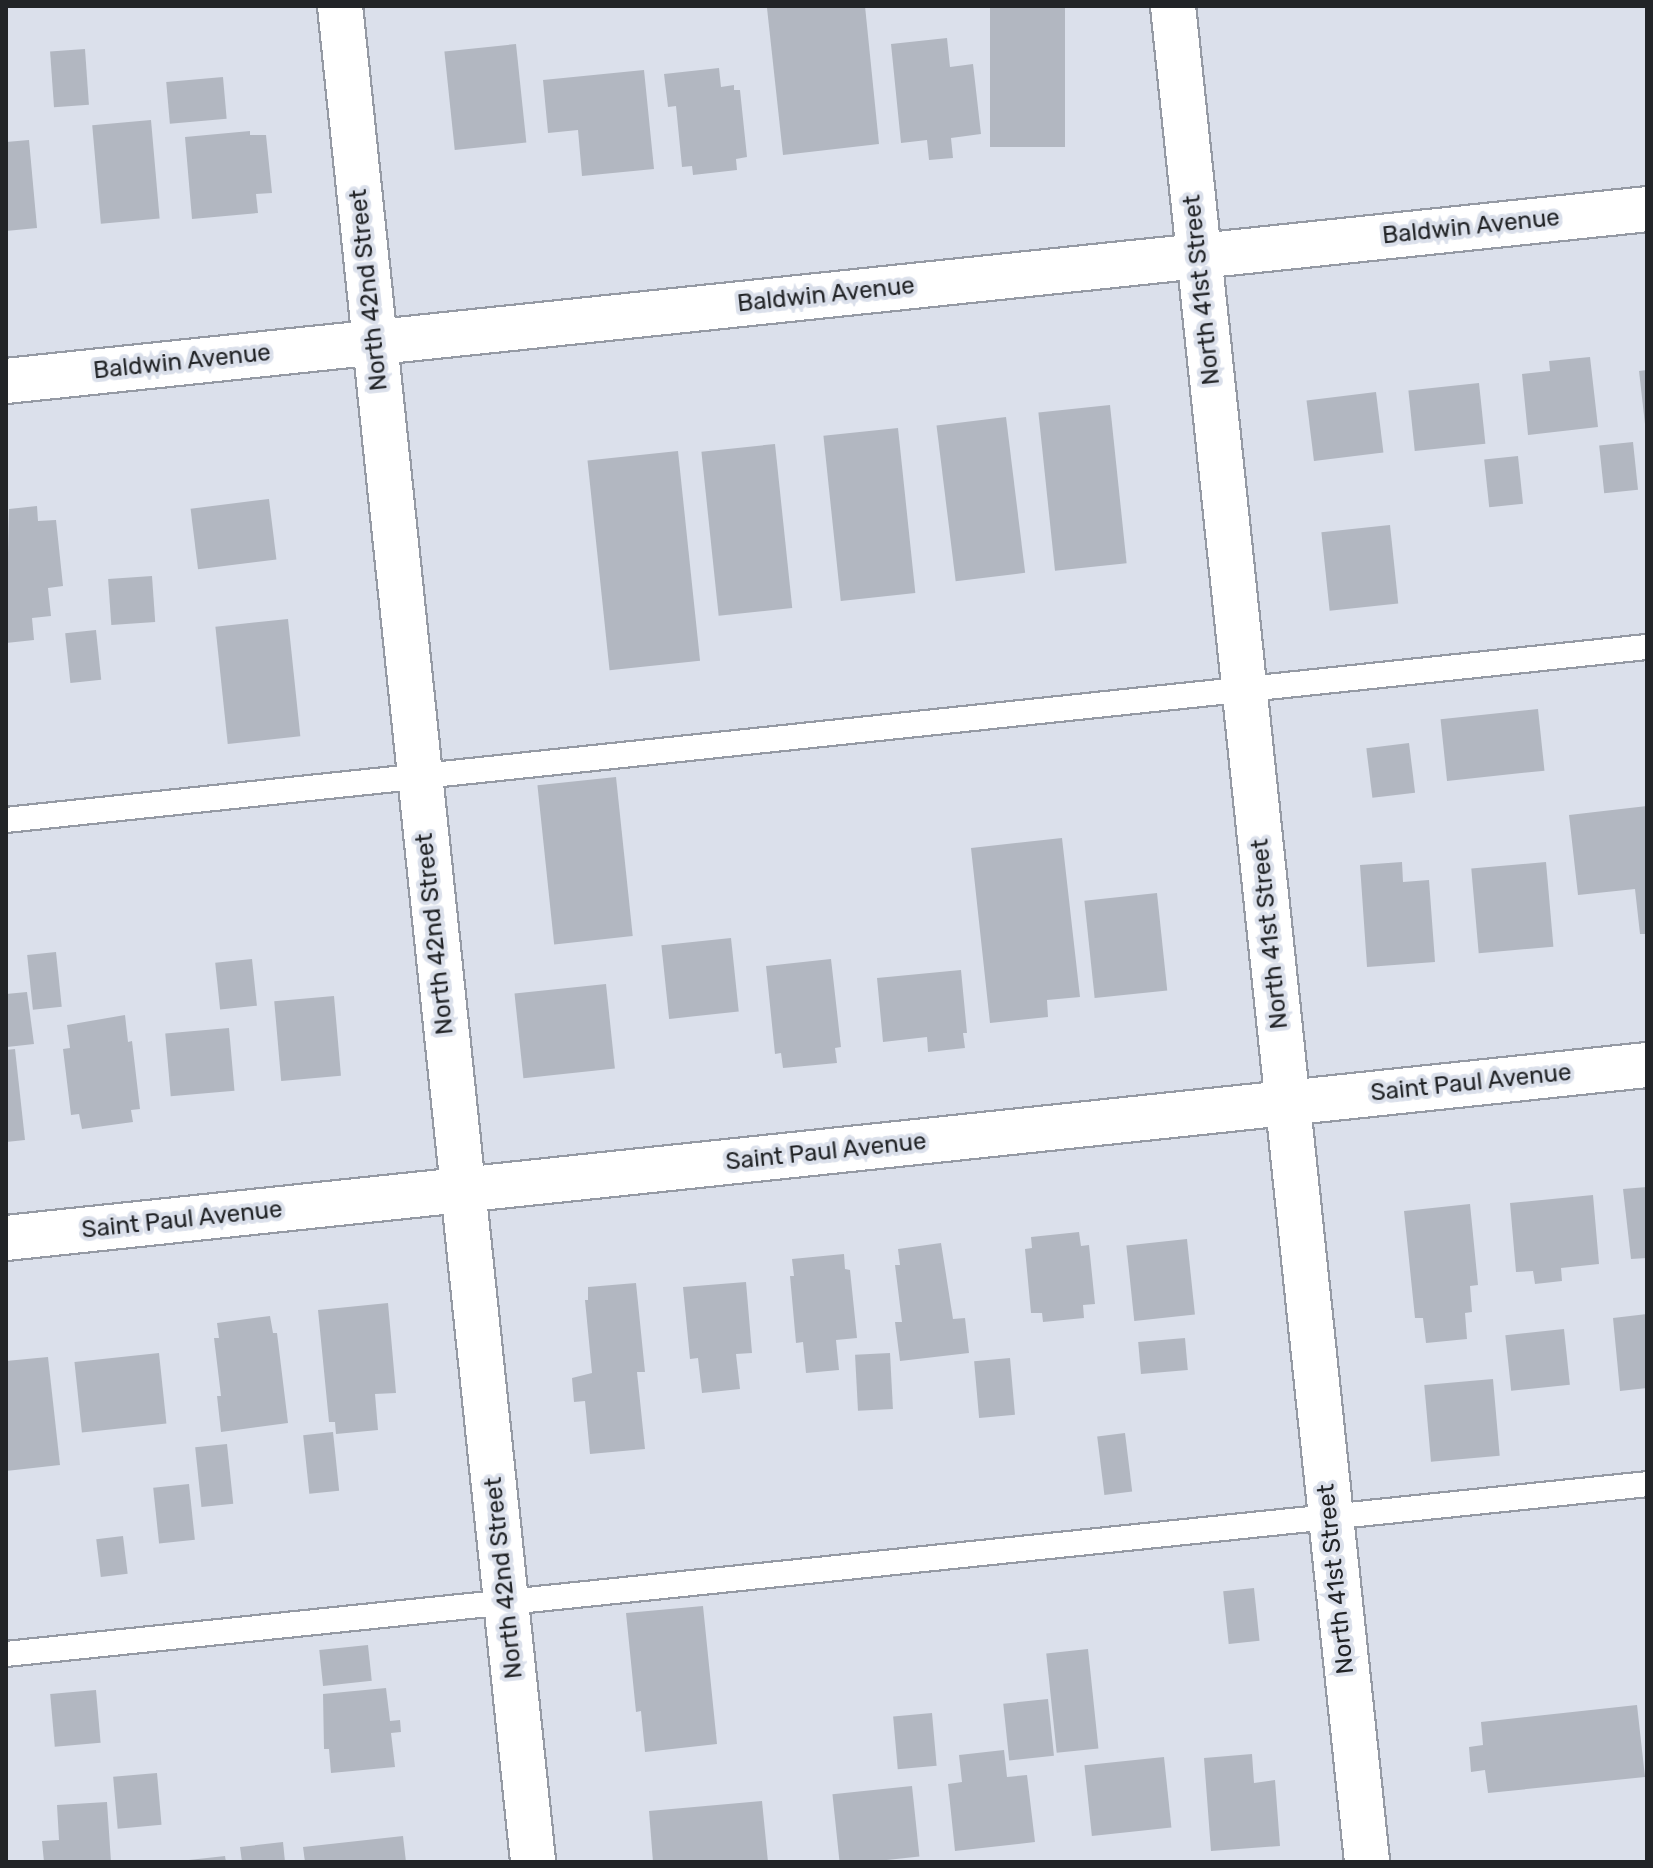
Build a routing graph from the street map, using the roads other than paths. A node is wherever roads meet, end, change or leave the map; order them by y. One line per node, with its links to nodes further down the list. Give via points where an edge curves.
1 (340, 6): 5 (street, North 42nd Street)
2 (1173, 6): 4 (street, North 41st Street)
3 (1647, 209): 4 (street, Baldwin Avenue)
4 (1198, 256): 5 (street, Baldwin Avenue); 8 (street, North 41st Street)
5 (374, 342): 6 (street, Baldwin Avenue); 9 (street, North 42nd Street)
6 (6, 381)
7 (1647, 647): 8 (lane)
8 (1244, 687): 9 (lane); 12 (street, North 41st Street)
9 (419, 777): 10 (lane); 13 (street, North 42nd Street)
10 (6, 820)
11 (1647, 1065): 12 (street, Saint Paul Avenue)
12 (1288, 1103): 13 (street, Saint Paul Avenue); 16 (street, North 41st Street)
13 (460, 1190): 14 (street, Saint Paul Avenue); 17 (street, North 42nd Street)
14 (6, 1238)
15 (1647, 1484): 16 (lane)
16 (1330, 1516): 17 (lane); 20 (street, North 41st Street)
17 (506, 1603): 18 (lane); 19 (street, North 42nd Street)
18 (6, 1654)
19 (533, 1862)
20 (1367, 1862)

